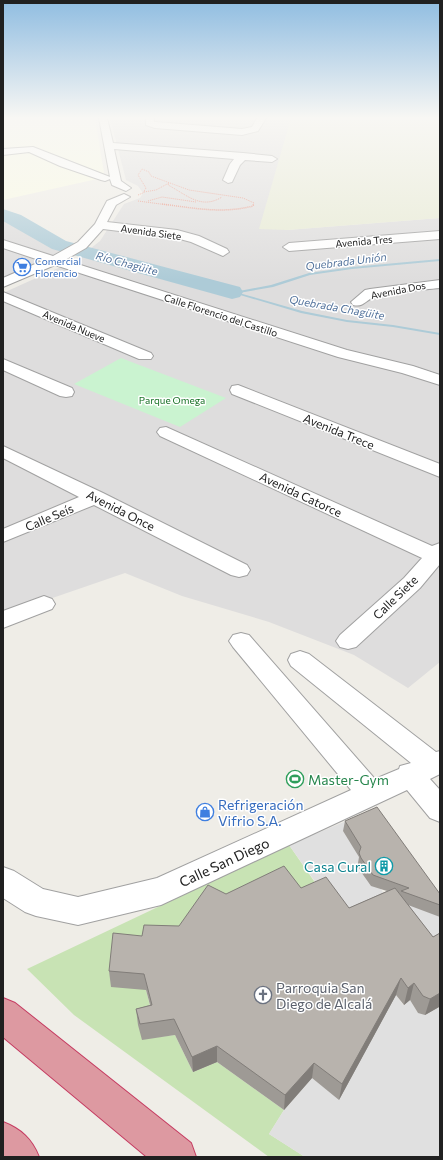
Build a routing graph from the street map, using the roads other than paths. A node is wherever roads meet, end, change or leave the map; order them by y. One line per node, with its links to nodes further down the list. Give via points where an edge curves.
1 (68, 172): 5 (street, via 70,176)
2 (109, 172): 5 (street)
3 (231, 172): 4 (street)
4 (228, 180)
5 (109, 189): 5 (street, via 128,194); 6 (street)
6 (100, 225): 10 (street, Avenida Siete, via 177,234); 11 (street, via 82,245)
7 (440, 235): 9 (street, Avenida Tres)
8 (3, 244): 11 (street, Calle Florencio del Castillo)
9 (289, 247)
10 (223, 252)
11 (53, 261): 12 (street); 18 (street, Calle Florencio del Castillo, via 343,354 407,369)
12 (3, 283)
13 (440, 284): 15 (street, Avenida Dos, via 370,294)
14 (3, 296): 16 (street, Avenida Nueve)
15 (358, 302)
16 (145, 356)
17 (3, 364): 20 (street)
18 (440, 380)
19 (238, 390): 23 (street, Avenida Trece)
20 (66, 392)
21 (166, 432): 26 (street, Avenida Catorce)
22 (3, 451): 24 (street, Avenida Once)
23 (440, 471)
24 (96, 497): 25 (street, Calle Seís); 27 (street, Avenida Once)
25 (3, 536)
26 (438, 553): 31 (street, Calle Siete, via 412,583)
27 (240, 570)
28 (44, 604): 29 (street)
29 (3, 620)
30 (241, 641): 34 (street)
31 (348, 641)
32 (300, 660): 33 (street)
33 (427, 767): 34 (street, Calle San Diego); 35 (street)
34 (370, 793): 36 (street, Calle San Diego, via 161,891 117,902 78,911 36,902)
35 (440, 810)
36 (3, 881)
37 (3, 1015): 40 (highway)
38 (3, 1141): 39 (highway)
39 (20, 1157)
40 (177, 1157)

